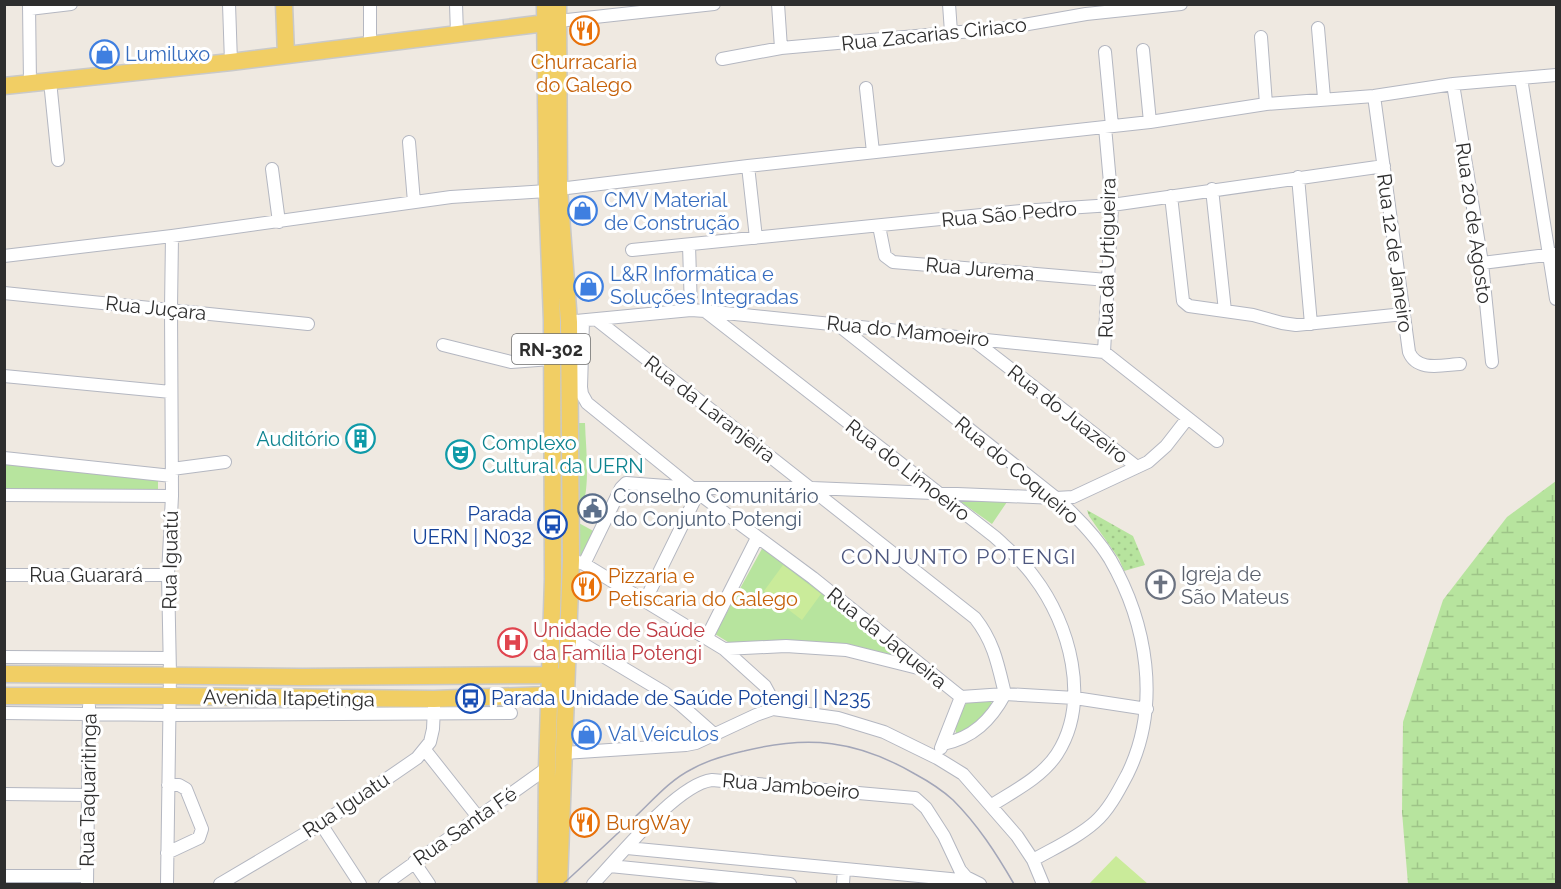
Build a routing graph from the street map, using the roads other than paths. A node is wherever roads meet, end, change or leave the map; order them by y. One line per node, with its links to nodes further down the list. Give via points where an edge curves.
1 (71, 4): 11 (street)
2 (229, 4): 24 (street)
3 (284, 4): 22 (main road)
4 (370, 4): 18 (street)
5 (456, 4): 16 (street)
6 (545, 4): 13 (main road, RN-302)
7 (714, 4): 12 (street)
8 (778, 4): 19 (street)
9 (949, 4): 15 (street)
10 (1181, 4): 15 (street, Rua Zacarias Ciriaco)
11 (29, 7): 28 (street)
12 (671, 7): 13 (street)
13 (554, 16): 16 (main road); 45 (main road, RN-302)
14 (1318, 28): 33 (street)
15 (951, 32): 19 (street, Rua Zacarias Ciriaco)
16 (457, 34): 18 (main road)
17 (1261, 37): 34 (street)
18 (370, 45): 22 (main road)
19 (781, 48): 23 (street, Rua Zacarias Ciriaco)
20 (1143, 50): 35 (street)
21 (1105, 52): 36 (street, Rua da Urtigueira)
22 (286, 55): 24 (main road)
23 (722, 59)
24 (231, 62): 27 (main road)
25 (1557, 75): 26 (street)
26 (1521, 78): 29 (street); 55 (street)
27 (51, 81): 28 (main road); 39 (street)
28 (30, 83): 30 (main road)
29 (1453, 84): 32 (street); 57 (street, Rua 20 de Agosto)
30 (4, 86)
31 (866, 88): 38 (street)
32 (1374, 96): 33 (street); 41 (street, Rua 12 de Janeiro)
33 (1324, 98): 34 (street)
34 (1266, 104): 35 (street)
35 (1150, 122): 36 (street)
36 (1108, 127): 38 (street); 48 (street, Rua da Urtigueira)
37 (409, 142): 47 (street)
38 (873, 152): 40 (street)
39 (58, 160)
40 (748, 166): 45 (street); 52 (street)
41 (1384, 166): 43 (street, Rua São Pedro); 66 (street, Rua 12 de Janeiro)
42 (272, 168): 49 (street)
43 (1298, 177): 44 (street, Rua São Pedro); 71 (street)
44 (1212, 189): 46 (street, Rua São Pedro); 64 (street)
45 (553, 190): 47 (street); 58 (main road, RN-302); 68 (main road, RN-302)
46 (1171, 196): 48 (street, Rua São Pedro); 64 (street, via 1183,301 1189,306)
47 (414, 202): 49 (street)
48 (1112, 205): 50 (street, Rua São Pedro); 59 (street, Rua da Urtigueira)
49 (279, 222): 51 (street)
50 (879, 226): 52 (street, Rua São Pedro); 59 (street, Rua Jurema, via 885,256 893,262)
51 (172, 236): 56 (street); 62 (street, Rua Iguatú)
52 (756, 238): 53 (street, Rua São Pedro)
53 (689, 245): 54 (street, Rua São Pedro); 63 (street)
54 (632, 250)
55 (1553, 255): 57 (street); 61 (street)
56 (4, 256)
57 (1482, 263): 77 (street, Rua 20 de Agosto)
58 (550, 280): 73 (main road, via 560,282 564,326); 76 (main road, RN-302)
59 (1107, 280): 75 (street, Rua da Urtigueira)
60 (4, 293): 62 (street, Rua Juçara)
61 (1557, 299)
62 (171, 309): 69 (street, Rua Juçara); 80 (street, Rua Iguatú)
63 (691, 310): 65 (street, Rua do Mamoeiro); 67 (street, Rua do Mamoeiro)
64 (1225, 310): 71 (street, via 1282,323)
65 (705, 311): 70 (street, Rua do Mamoeiro); 91 (street, Rua do Limoeiro)
66 (1404, 314): 71 (street); 78 (street, Rua 12 de Janeiro, via 1409,352 1414,361 1423,366)
67 (597, 320): 68 (street, Rua do Mamoeiro); 89 (street, Rua da Laranjeira)
68 (576, 321): 73 (main road, RN-302); 90 (street, Rua da Jaqueira, via 584,400)
69 (308, 324)
70 (837, 324): 72 (street, Rua do Mamoeiro); 94 (street, Rua do Coqueiro)
71 (1311, 324)
72 (971, 338): 75 (street, Rua do Mamoeiro); 86 (street, Rua do Juazeiro)
73 (570, 344): 87 (main road, RN-302)
74 (443, 345): 76 (street, via 511,362)
75 (1104, 352): 82 (street)
76 (551, 359): 81 (main road, RN-302)
77 (1492, 362)
78 (1460, 364)
79 (4, 376): 80 (street)
80 (171, 392): 88 (street, Rua Iguatú)
81 (552, 406): 87 (main road, via 559,422 560,460); 110 (main road, RN-302, via 553,579)
82 (1187, 419): 83 (street); 86 (street, via 1166,446)
83 (1217, 441)
84 (4, 458): 88 (street)
85 (225, 462): 88 (street)
86 (1137, 467): 94 (street, via 1073,497)
87 (569, 468): 96 (main road, RN-302)
88 (172, 473): 93 (street, Rua Iguatú)
89 (812, 488): 90 (street); 91 (street); 111 (street, Rua da Laranjeira, via 975,618 995,650)
90 (696, 490): 95 (street, Rua da Jaqueira); 96 (street, via 626,483); 99 (street)
91 (937, 493): 94 (street); 120 (street, Rua do Limoeiro, via 995,537 1035,578 1060,621)
92 (4, 495): 93 (street)
93 (172, 496): 98 (street, Rua Iguatú)
94 (1056, 498): 124 (street, Rua do Coqueiro, via 1079,519 1109,558 1128,599 1143,652)
95 (757, 538): 100 (street); 105 (street, Rua da Jaqueira, via 813,578)
96 (578, 562): 99 (street); 101 (main road, RN-302)
97 (4, 575): 98 (street, Rua Guarará)
98 (168, 575): 104 (street, Rua Iguatú)
99 (645, 601): 100 (street)
100 (707, 637): 102 (street)
101 (568, 640): 110 (main road, RN-302); 129 (street, via 665,693)
102 (724, 649): 105 (street, via 786,646 846,650); 123 (street, via 765,686)
103 (4, 657): 104 (street, Avenida Itapetinga)
104 (170, 666): 107 (main road, Avenida Itapetinga); 108 (main road, Avenida Itapetinga); 116 (street, Rua Iguatú)
105 (927, 671): 117 (street, Rua da Jaqueira)
106 (8, 674): 107 (main road, Avenida Itapetinga); 114 (main road)
107 (50, 674): 115 (main road)
108 (281, 676): 109 (main road, Avenida Itapetinga); 118 (main road)
109 (302, 677): 110 (main road, Avenida Itapetinga); 119 (main road)
110 (560, 679): 113 (main road); 132 (main road, RN-302)
111 (1005, 694): 117 (street, Rua da Jaqueira); 120 (street, Rua da Jaqueira); 130 (street, via 982,727 962,739)
112 (514, 695): 113 (main road, Avenida Itapetinga); 122 (main road, Avenida Itapetinga); 128 (main road, via 538,708)
113 (548, 695): 128 (main road)
114 (8, 696): 115 (main road, Avenida Itapetinga)
115 (50, 696): 121 (main road, Avenida Itapetinga)
116 (170, 696): 118 (main road, Avenida Itapetinga); 121 (main road, Avenida Itapetinga); 127 (street, Rua Iguatú)
117 (960, 697): 130 (street)
118 (281, 698): 119 (main road, Avenida Itapetinga)
119 (302, 698): 122 (main road, Avenida Itapetinga)
120 (1075, 698): 124 (street, Rua da Jaqueira); 138 (street, Rua do Limoeiro, via 1068,732 1057,754 1033,779)
121 (89, 704): 125 (street, Avenida Itapetinga); 127 (street, Avenida Itapetinga); 137 (street, Rua Taquaritinga)
122 (434, 706): 126 (street, Avenida Itapetinga); 127 (street, Avenida Itapetinga); 131 (street, via 430,742)
123 (773, 709): 129 (street); 133 (street, via 859,723)
124 (1147, 709): 143 (street, Rua do Coqueiro, via 1131,765 1111,803 1097,821 1077,836)
125 (4, 713)
126 (511, 713)
127 (169, 715): 135 (street, Rua Iguatú)
128 (548, 719): 134 (main road)
129 (715, 735): 132 (street, via 686,745)
130 (943, 744): 133 (street)
131 (425, 750): 139 (street); 140 (street, Rua Iguatu)
132 (564, 753): 157 (main road, RN-302)
133 (938, 758): 138 (street, via 963,774)
134 (547, 768): 139 (street, Rua Santa Fé); 156 (main road)
135 (168, 785): 142 (street, Rua Iguatú); 142 (street, via 186,789 202,829 199,838)
136 (4, 794): 137 (street)
137 (88, 795): 148 (street, Rua Taquaritinga)
138 (992, 805): 143 (street)
139 (478, 817): 144 (street, Rua Santa Fé)
140 (321, 824): 152 (street, Rua Iguatu); 153 (street)
141 (627, 848): 145 (street, Rua Jamboeiro); 146 (street); 149 (street, Rua Jamboeiro, via 656,818 703,781 900,795 920,802 944,836 960,870)
142 (167, 853): 151 (street, Rua Iguatú)
143 (1033, 860): 161 (street)
144 (414, 862): 154 (street, Rua Santa Fé); 155 (street)
145 (610, 866): 150 (street); 158 (street, Rua Jamboeiro)
146 (844, 869): 149 (street); 160 (street)
147 (4, 876): 148 (street)
148 (87, 880)
149 (976, 883)
150 (772, 884): 159 (street)
151 (166, 885)
152 (220, 885)
153 (360, 885)
154 (385, 885)
155 (429, 885)
156 (546, 885)
157 (559, 885)
158 (593, 885)
159 (790, 885)
160 (843, 885)
161 (1043, 885)

